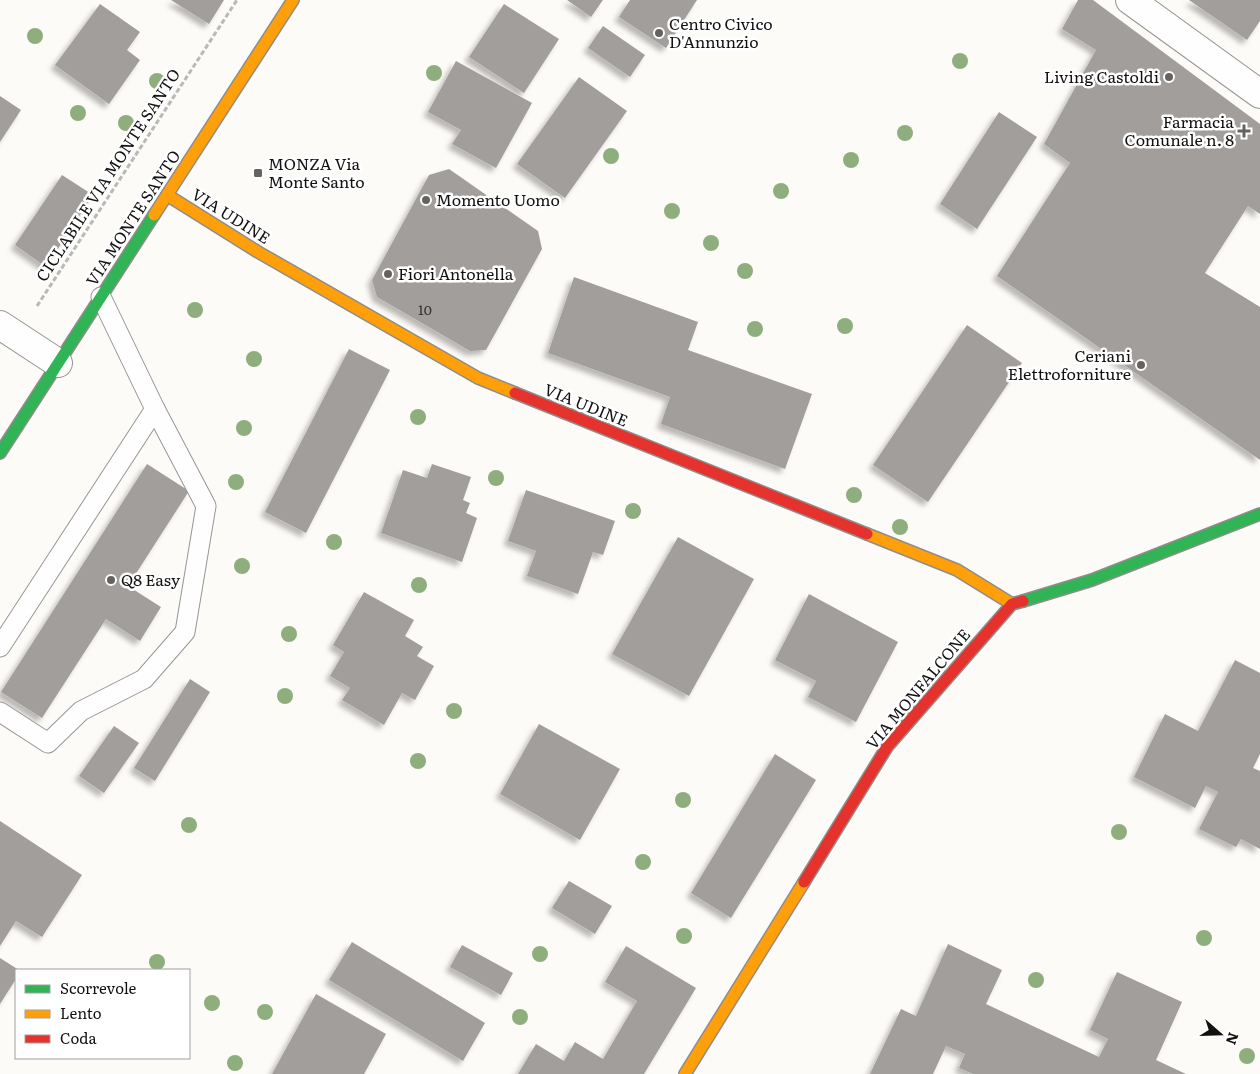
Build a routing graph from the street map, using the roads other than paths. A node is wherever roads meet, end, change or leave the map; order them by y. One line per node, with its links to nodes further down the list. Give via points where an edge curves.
1 (293, 0): 4 (street, VIA MONTE SANTO)
2 (1130, 0): 3 (street)
3 (1260, 94)
4 (167, 196): 5 (street, VIA MONTE SANTO); 11 (street, VIA UDINE, via 266,257 478,378 957,570)
5 (101, 297): 7 (street, VIA MONTE SANTO); 8 (lane)
6 (9, 330): 7 (street)
7 (58, 364): 9 (street, VIA MONTE SANTO)
8 (155, 408): 12 (lane); 13 (lane, via 206,506 185,632 144,679 81,711 48,743)
9 (0, 453)
10 (1260, 514): 11 (street, via 1092,580)
11 (1012, 604): 14 (street, VIA MONFALCONE, via 887,747)
12 (0, 647)
13 (0, 712)
14 (685, 1074)

